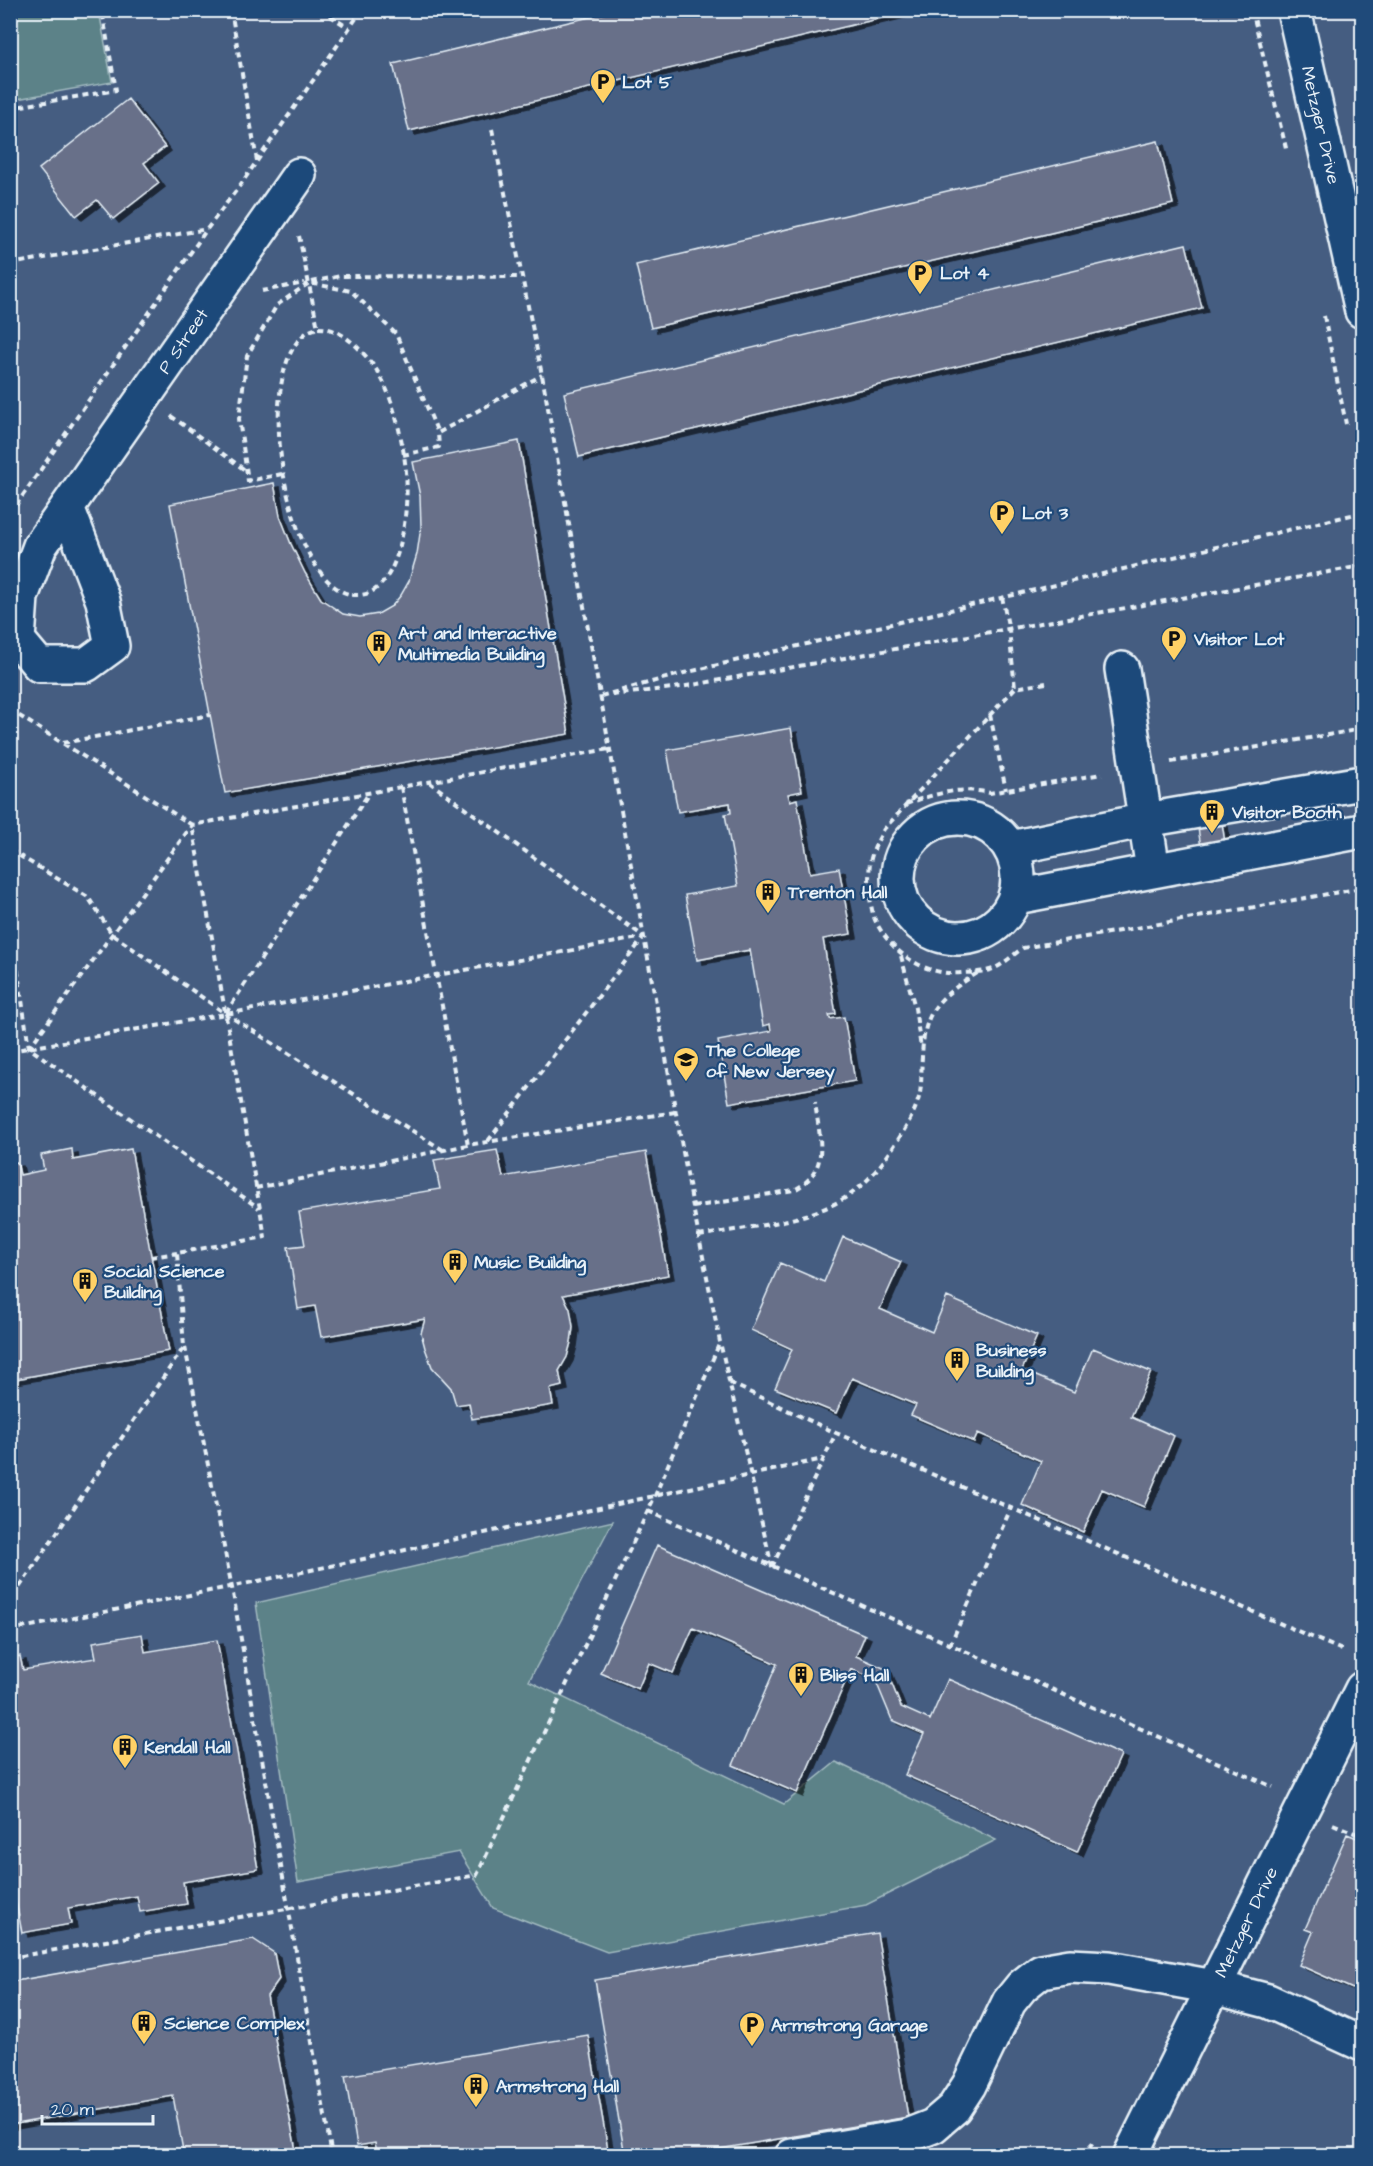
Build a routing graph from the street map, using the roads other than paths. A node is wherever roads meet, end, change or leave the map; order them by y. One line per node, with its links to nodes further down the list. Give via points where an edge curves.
1 (1294, 10): 3 (street, Metzger Drive)
2 (299, 175): 4 (street, P Street)
3 (1362, 311)
4 (67, 507)
5 (1122, 669): 7 (street)
6 (1362, 783): 7 (street)
7 (1146, 820): 9 (street); 10 (street)
8 (1362, 831): 10 (street)
9 (1011, 848): 11 (street, via 1019,880); 11 (street, via 982,823 964,818 944,819 912,839 902,855 899,884 908,911 921,925 938,935 957,938 975,936 993,927 1007,914)
10 (1153, 870): 11 (street)
11 (1016, 897)
12 (1362, 1689): 13 (street, Metzger Drive)
13 (1214, 1987): 14 (street, via 1268,2001); 15 (street, via 1109,1968 1070,1966 1041,1971 1008,2002 969,2085 954,2108 933,2126 907,2136); 16 (street, Metzger Drive)
14 (1362, 2044)
15 (792, 2156)
16 (1130, 2156)

